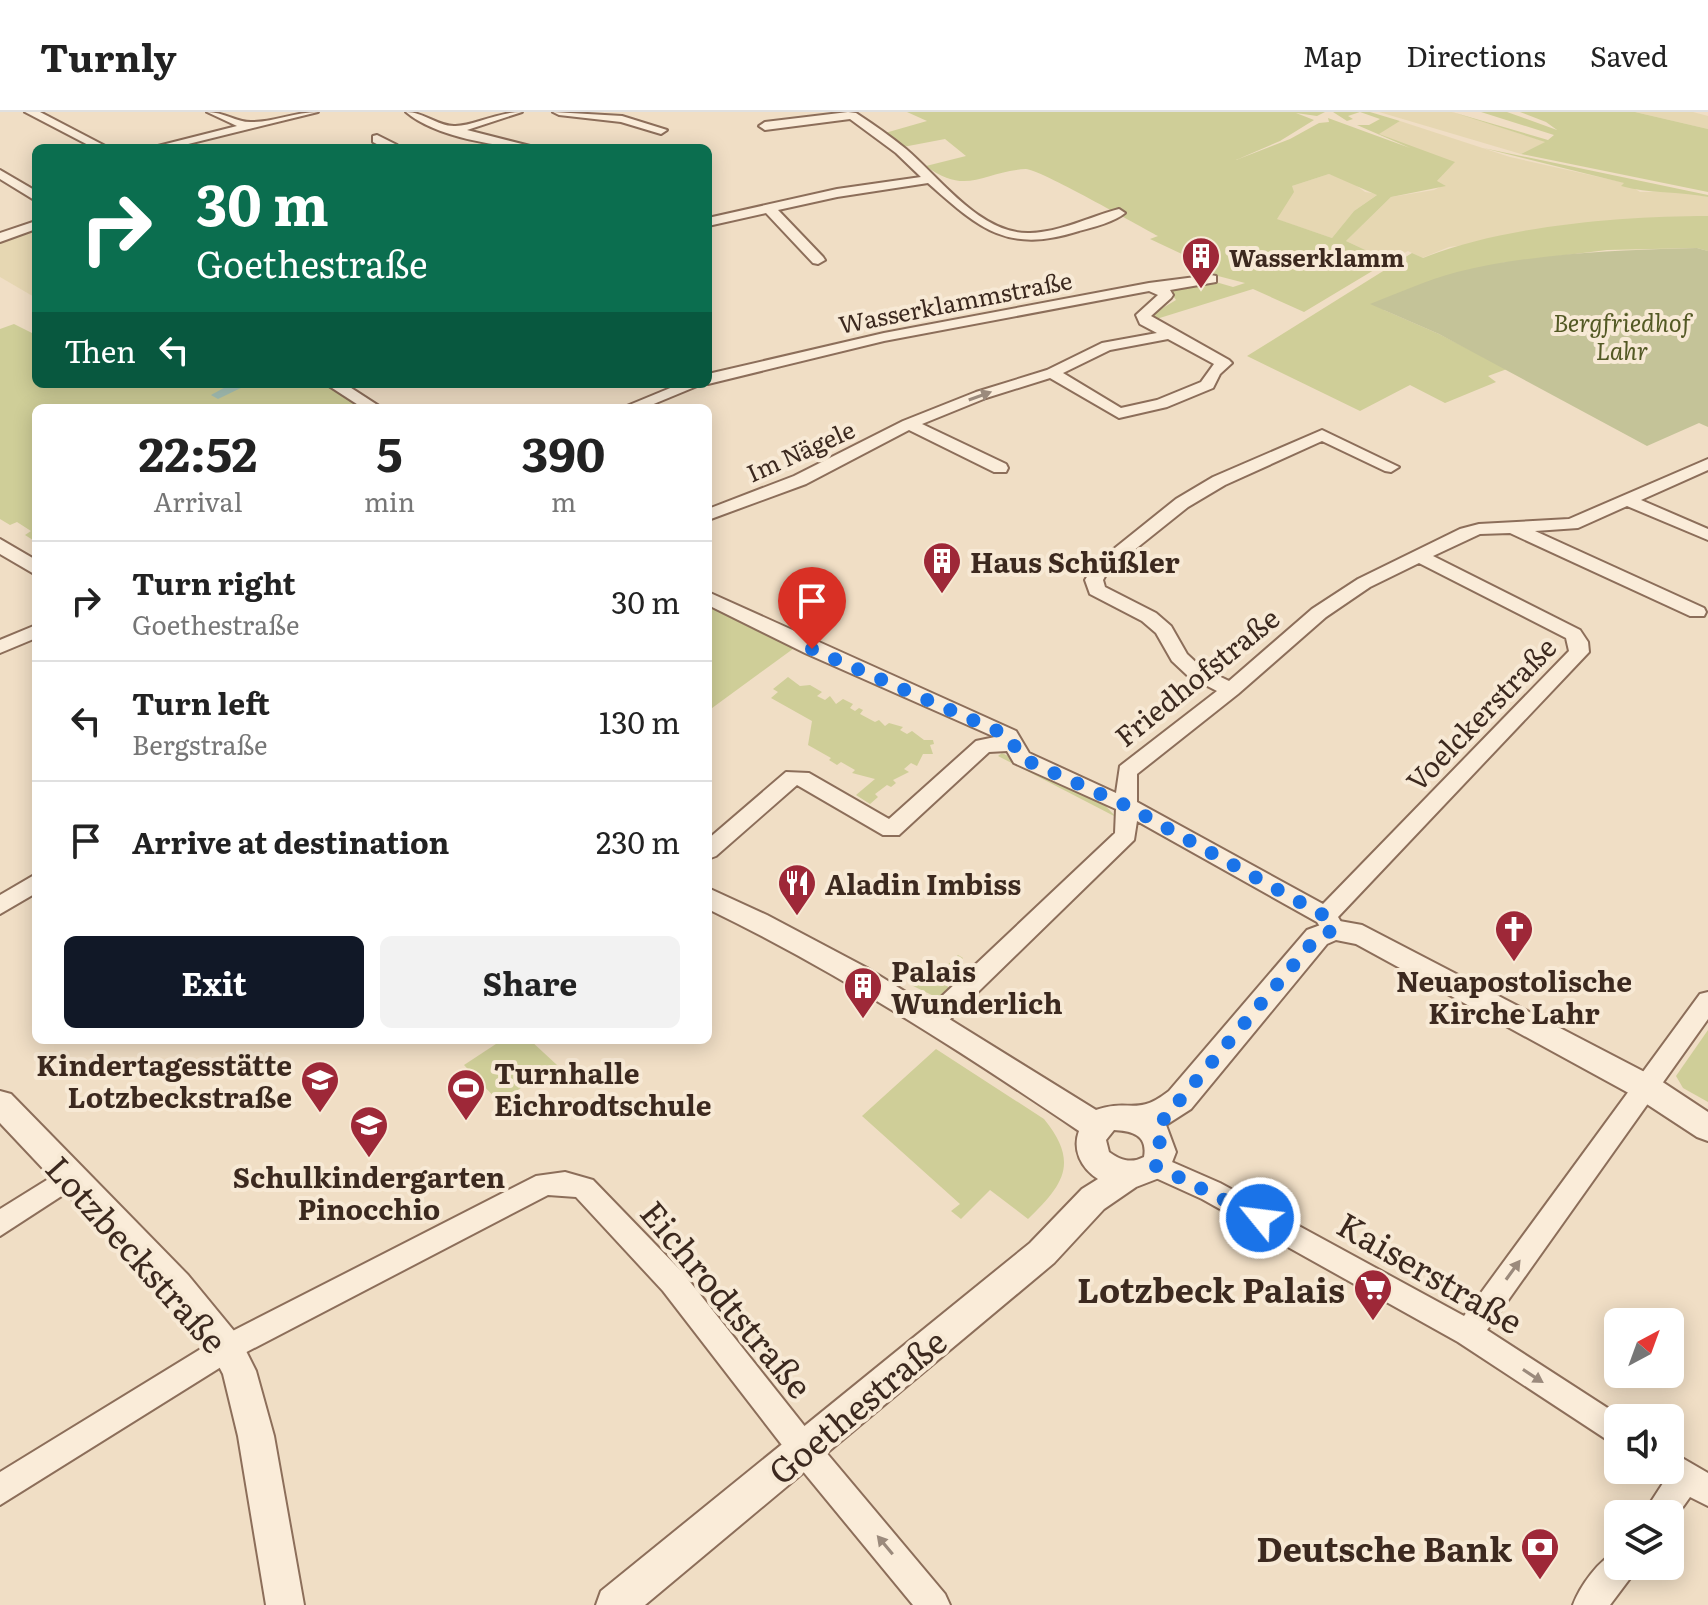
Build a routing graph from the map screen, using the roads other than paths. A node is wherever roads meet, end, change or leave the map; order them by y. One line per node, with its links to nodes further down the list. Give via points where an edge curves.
1 (31, 112): 13 (street)
2 (213, 112): 8 (street)
3 (312, 112): 8 (street)
4 (412, 112): 10 (street)
5 (516, 112): 10 (street)
6 (559, 112): 9 (street, via 622,119)
7 (765, 126): 19 (street, via 852,115)
8 (250, 127): 14 (street)
9 (661, 130)
10 (453, 131): 11 (street)
11 (472, 137): 16 (street); 17 (street)
12 (377, 139): 15 (street)
13 (95, 144)
14 (174, 144)
15 (386, 144)
16 (460, 144)
17 (510, 144)
18 (0, 174): 21 (street)
19 (931, 179): 23 (street); 24 (street, via 987,224 1010,235 1045,235)
20 (32, 180): 21 (street)
21 (17, 185): 22 (street)
22 (32, 194)
23 (768, 207): 25 (street); 28 (street)
24 (1119, 213)
25 (712, 221)
26 (32, 226): 27 (street)
27 (0, 238)
28 (818, 260)
29 (1211, 279): 30 (street, Wasserklammstraße)
30 (1160, 288): 31 (street, via 1166,295 1143,315); 33 (street, Wasserklammstraße, via 884,337)
31 (1167, 335): 32 (street, Im Nägele, via 1094,350); 32 (street, via 1224,363 1208,385 1161,404 1119,413)
32 (1052, 373): 38 (street, Im Nägele, one-way to 32)
33 (712, 378)
34 (341, 388): 36 (street)
35 (683, 388): 37 (street)
36 (367, 404)
37 (641, 404)
38 (909, 424): 41 (street); 43 (street, Im Nägele, via 800,480)
39 (1708, 464): 42 (street, Friedhofstraße)
40 (1391, 467): 53 (street, via 1322,435 1182,503 1101,568 1094,580 1096,590 1149,617 1195,672)
41 (1000, 468)
42 (1629, 501): 44 (street, Friedhofstraße, via 1572,524); 45 (street)
43 (712, 513)
44 (1514, 528): 47 (street, Friedhofstraße, via 1479,529); 50 (street, Friedhofstraße)
45 (1708, 535)
46 (0, 545): 48 (street)
47 (1420, 556): 53 (street, Friedhofstraße, via 1364,583 1319,613); 60 (street, Voelckerstraße, via 1573,634 1579,652)
48 (32, 566)
49 (712, 600): 54 (street, via 1009,736)
50 (1697, 612)
51 (32, 633): 52 (street)
52 (0, 647)
53 (1231, 690): 55 (street, Friedhofstraße, via 1127,771)
54 (1013, 746): 55 (street, via 1021,758); 56 (street, via 983,746 891,830 793,777)
55 (1127, 806): 60 (street); 62 (street, Friedhofstraße, via 1126,835)
56 (712, 848)
57 (32, 885): 59 (street)
58 (712, 900): 62 (street)
59 (0, 906)
60 (1330, 923): 63 (street, via 1362,935); 65 (street, via 1180,1100)
61 (1708, 1001): 63 (street)
62 (932, 1021): 66 (street)
63 (1647, 1088): 67 (street); 71 (street, one-way to 63)
64 (0, 1103): 69 (street, Lotzbeckstraße)
65 (1155, 1121): 66 (street, via 1120,1116); 68 (street, via 1162,1150)
66 (1096, 1126): 68 (street, via 1090,1144)
67 (1708, 1128)
68 (1128, 1168): 71 (street, Kaiserstraße, via 1211,1191); 74 (street, Goethestraße, via 1042,1253)
69 (71, 1176): 70 (street); 72 (street, Lotzbeckstraße)
70 (0, 1224)
71 (1468, 1333): 73 (street, Kaiserstraße, one-way to 73)
72 (227, 1348): 74 (street, Eichrodtstraße, via 545,1184 565,1183 584,1188 673,1282); 76 (street); 79 (street, Lotzbeckstraße, via 239,1371 256,1436)
73 (1604, 1423)
74 (803, 1448): 80 (street, Goethestraße); 81 (street, Eichrodtstraße, one-way to 74)
75 (1688, 1478): 77 (street)
76 (0, 1490)
77 (1670, 1500)
78 (1609, 1580): 82 (street)
79 (285, 1605)
80 (615, 1605)
81 (934, 1605)
82 (1589, 1605)

